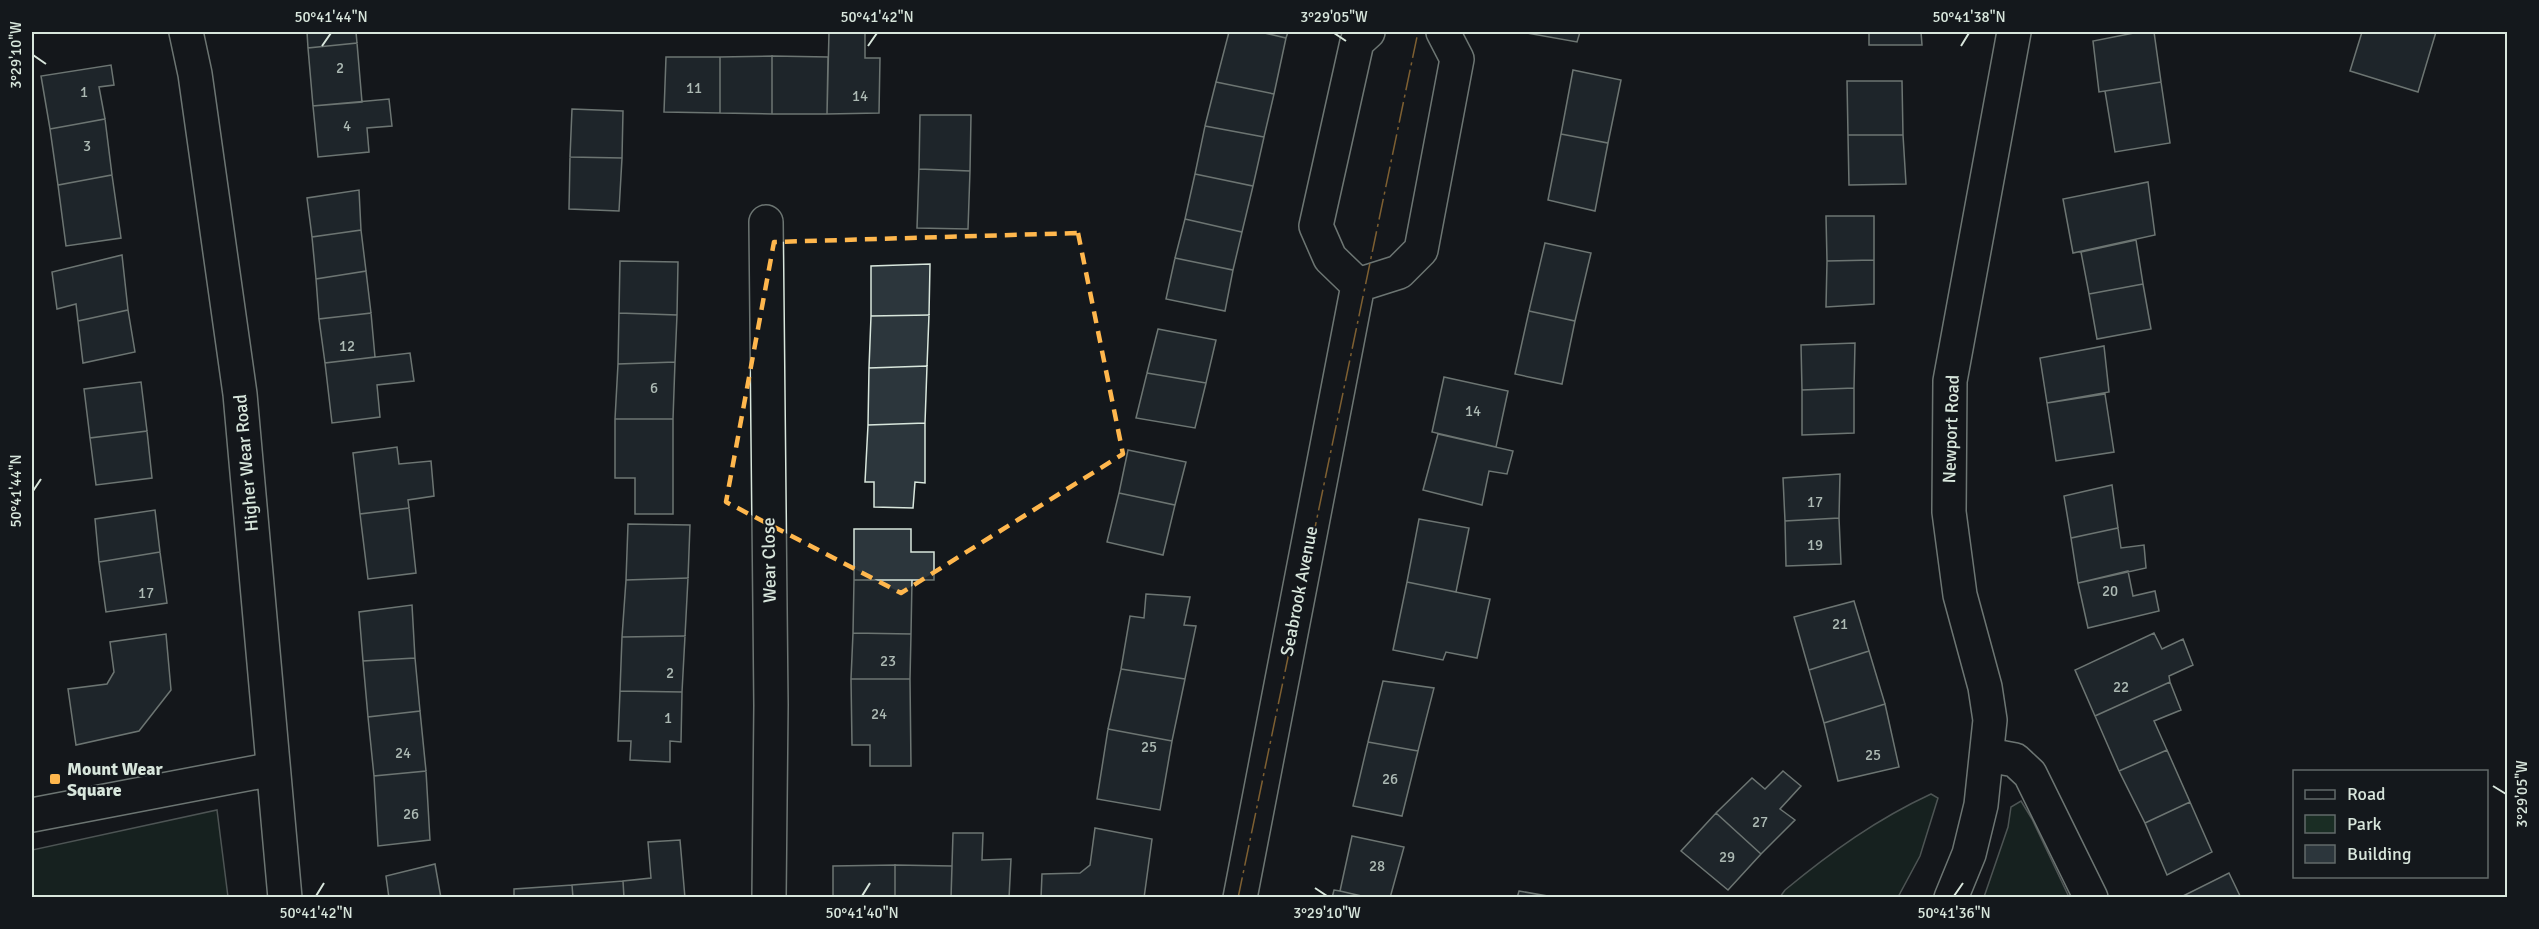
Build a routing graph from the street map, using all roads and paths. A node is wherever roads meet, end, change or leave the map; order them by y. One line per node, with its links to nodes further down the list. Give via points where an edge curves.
1 (186, 32): 8 (street, Higher Wear Road, via 240,394)
2 (1368, 32): 6 (street, via 1357,42 1316,226 1330,258)
3 (1443, 32): 6 (street, via 1457,59 1420,250 1398,272)
4 (2014, 32): 7 (street, Newport Road, via 1950,381 1949,512 1960,595 1990,720)
5 (766, 222): 11 (street, Wear Close)
6 (1358, 285): 12 (street, Seabrook Avenue)
7 (1988, 755): 13 (street, Newport Road, via 1969,854); 14 (street, via 2015,760 2030,774)
8 (273, 769): 9 (street); 10 (street, Higher Wear Road)
9 (32, 815)
10 (285, 897)
11 (769, 897)
12 (1240, 897)
13 (1951, 897)
14 (2091, 897)

